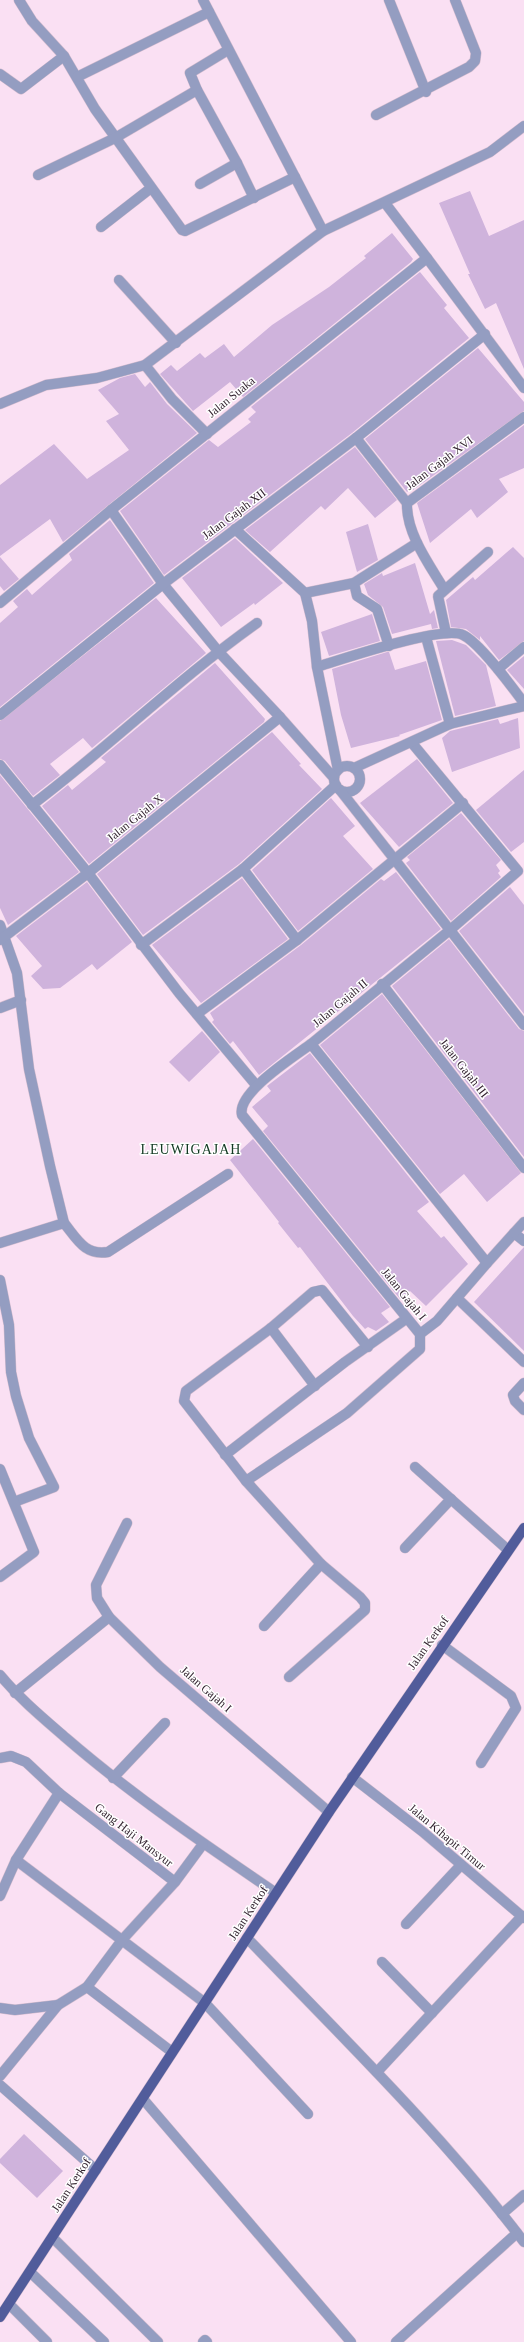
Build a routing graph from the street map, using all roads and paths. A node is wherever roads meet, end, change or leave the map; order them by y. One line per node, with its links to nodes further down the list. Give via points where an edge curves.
1 (20, 0): 7 (street, via 32,21)
2 (204, 0): 5 (street)
3 (390, 0): 11 (street)
4 (455, 0): 11 (street, via 476,52 475,61 469,68)
5 (209, 12): 6 (street); 9 (street)
6 (228, 50): 10 (street, via 190,73); 17 (street)
7 (64, 56): 8 (street, via 24,88 18,88); 9 (street)
8 (0, 74)
9 (76, 78): 14 (street)
10 (197, 90): 14 (street); 15 (street)
11 (426, 92): 12 (street)
12 (376, 115)
13 (524, 126): 21 (street, via 490,152)
14 (115, 138): 16 (street); 19 (street)
15 (237, 164): 18 (street); 20 (street)
16 (38, 175)
17 (295, 177): 20 (street); 23 (street)
18 (200, 184)
19 (151, 188): 20 (street, via 178,226 185,230); 22 (street)
20 (254, 198)
21 (385, 203): 23 (street); 24 (street)
22 (101, 227)
23 (323, 231): 27 (street)
24 (428, 258): 26 (street); 32 (street, Jalan Suaka)
25 (120, 280): 27 (street)
26 (485, 334): 29 (street); 33 (street, Jalan Gajah XII)
27 (176, 343): 28 (street)
28 (145, 365): 30 (street, via 97,378 46,385); 32 (street, via 172,399)
29 (524, 388)
30 (0, 404)
31 (524, 417): 34 (street, Jalan Gajah XVI)
32 (207, 434): 35 (street, Jalan Suaka)
33 (356, 438): 34 (street); 36 (street, Jalan Gajah XII)
34 (408, 503): 37 (street, Jalan Gajah XVI, via 408,513)
35 (110, 510): 40 (street); 43 (street, Jalan Suaka)
36 (235, 529): 40 (street, Jalan Gajah XII); 42 (street)
37 (417, 543): 39 (street); 41 (street, Jalan Gajah XVI)
38 (488, 552): 41 (street)
39 (354, 583): 42 (street); 47 (street, via 357,596 377,609)
40 (163, 584): 49 (street); 53 (street, Jalan Gajah XII)
41 (444, 589): 45 (street, via 438,599)
42 (304, 593): 50 (street, via 312,621)
43 (0, 603)
44 (257, 623): 49 (street)
45 (446, 633): 46 (street); 51 (street, via 462,634)
46 (426, 637): 47 (street); 55 (street)
47 (389, 646): 50 (street)
48 (524, 647): 51 (street)
49 (218, 651): 54 (street); 61 (street, via 69,778)
50 (317, 667): 59 (street)
51 (498, 669): 52 (street)
52 (524, 705): 55 (street)
53 (0, 715)
54 (280, 718): 59 (street); 65 (street, Jalan Gajah X)
55 (450, 724): 56 (street)
56 (412, 743): 58 (street); 60 (street)
57 (0, 765): 61 (street)
58 (354, 768): 59 (street, via 343,767); 59 (street, via 360,778 359,783 351,791)
59 (337, 781): 62 (street); 63 (street)
60 (463, 803): 62 (street); 64 (street)
61 (32, 805): 65 (street)
62 (395, 862): 67 (street); 69 (street)
63 (243, 869): 69 (street); 70 (street)
64 (522, 872): 67 (street, Jalan Gajah II)
65 (88, 873): 68 (street, Jalan Gajah X); 70 (street)
66 (0, 925): 68 (street)
67 (450, 930): 71 (street, Jalan Gajah II); 75 (street)
68 (3, 938): 72 (street, via 17,974)
69 (297, 940): 74 (street)
70 (141, 944): 74 (street)
71 (382, 984): 76 (street, Jalan Gajah II); 78 (street, Jalan Gajah III)
72 (22, 1000): 73 (street); 81 (street, via 29,1069)
73 (0, 1008)
74 (197, 1014): 77 (street)
75 (524, 1025)
76 (311, 1044): 77 (street); 85 (street, Jalan Gajah II)
77 (256, 1085): 88 (street, Jalan Gajah I, via 242,1107 242,1115)
78 (524, 1168)
79 (228, 1174): 81 (street, via 108,1252 98,1254 90,1251)
80 (524, 1222): 82 (street)
81 (64, 1223): 84 (street)
82 (514, 1233): 83 (street); 85 (street)
83 (524, 1242)
84 (0, 1243)
85 (488, 1263): 87 (street)
86 (0, 1280): 101 (street, via 9,1325 11,1372 16,1396 29,1438 54,1487)
87 (457, 1298): 90 (street, via 437,1321); 92 (street)
88 (406, 1319): 90 (street, Jalan Gajah I); 91 (street)
89 (271, 1328): 91 (street, via 313,1292 322,1290); 94 (street); 96 (street, via 184,1395 184,1401)
90 (420, 1334): 99 (street, Jalan Gajah I, via 420,1349 376,1389 347,1413)
91 (368, 1347): 94 (street)
92 (524, 1362)
93 (524, 1383): 95 (street, via 513,1394 515,1401)
94 (315, 1386): 96 (street)
95 (524, 1410)
96 (225, 1455): 99 (street)
97 (415, 1467): 100 (street)
98 (0, 1469): 101 (street)
99 (246, 1481): 106 (street)
100 (451, 1499): 104 (street); 105 (street)
101 (14, 1502): 107 (street, via 34,1552)
102 (127, 1523): 108 (street, Jalan Gajah I, via 96,1585 97,1598)
103 (524, 1528): 105 (main road, Jalan Kerkof)
104 (405, 1548)
105 (508, 1550): 110 (main road, Jalan Kerkof)
106 (321, 1564): 109 (street); 112 (street, via 360,1597 365,1603 365,1610)
107 (0, 1576)
108 (109, 1617): 113 (street); 120 (street, Jalan Gajah I, via 160,1666)
109 (264, 1626)
110 (442, 1645): 116 (street, via 511,1696 515,1703 516,1708); 117 (main road, Jalan Kerkof)
111 (0, 1675): 113 (street)
112 (289, 1677)
113 (15, 1693): 118 (street)
114 (165, 1723): 118 (street)
115 (0, 1758): 119 (street, Gang Haji Mansyur, via 11,1756 26,1762)
116 (481, 1763)
117 (352, 1777): 120 (main road, Jalan Kerkof); 123 (street, Jalan Kihapit Timur)
118 (113, 1778): 121 (street)
119 (60, 1792): 122 (street); 124 (street, Gang Haji Mansyur)
120 (329, 1812): 125 (main road, Jalan Kerkof)
121 (203, 1844): 124 (street, Gang Haji Mansyur); 125 (street)
122 (16, 1860): 126 (street); 130 (street)
123 (461, 1865): 127 (street, Jalan Kihapit Timur); 128 (street)
124 (175, 1882): 130 (street)
125 (276, 1893): 129 (main road, Jalan Kerkof)
126 (0, 1896)
127 (523, 1917): 136 (street)
128 (406, 1924)
129 (247, 1938): 133 (main road, Jalan Kerkof); 138 (street)
130 (122, 1940): 132 (street); 133 (street)
131 (382, 1962): 136 (street)
132 (87, 1987): 134 (street); 137 (street)
133 (204, 2003): 137 (main road, Jalan Kerkof); 142 (street)
134 (58, 2005): 135 (street, via 15,2010); 139 (street)
135 (0, 2008)
136 (432, 2013): 138 (street)
137 (172, 2052): 141 (main road, Jalan Kerkof)
138 (377, 2072): 145 (street, via 466,2170)
139 (0, 2076)
140 (0, 2085): 143 (street)
141 (143, 2099): 143 (main road, Jalan Kerkof); 157 (street)
142 (308, 2114)
143 (96, 2170): 147 (main road, Jalan Kerkof)
144 (524, 2195): 145 (street)
145 (502, 2214): 146 (street)
146 (517, 2233): 148 (street); 158 (street)
147 (53, 2238): 149 (main road, Jalan Kerkof); 154 (street)
148 (524, 2242)
149 (30, 2272): 150 (main road, Jalan Kerkof); 153 (street)
150 (9, 2304): 151 (main road, Jalan Kerkof); 152 (street)
151 (0, 2317)
152 (47, 2342)
153 (104, 2342)
154 (158, 2342)
155 (203, 2342): 156 (street)
156 (207, 2342)
157 (351, 2342)
158 (396, 2342)

